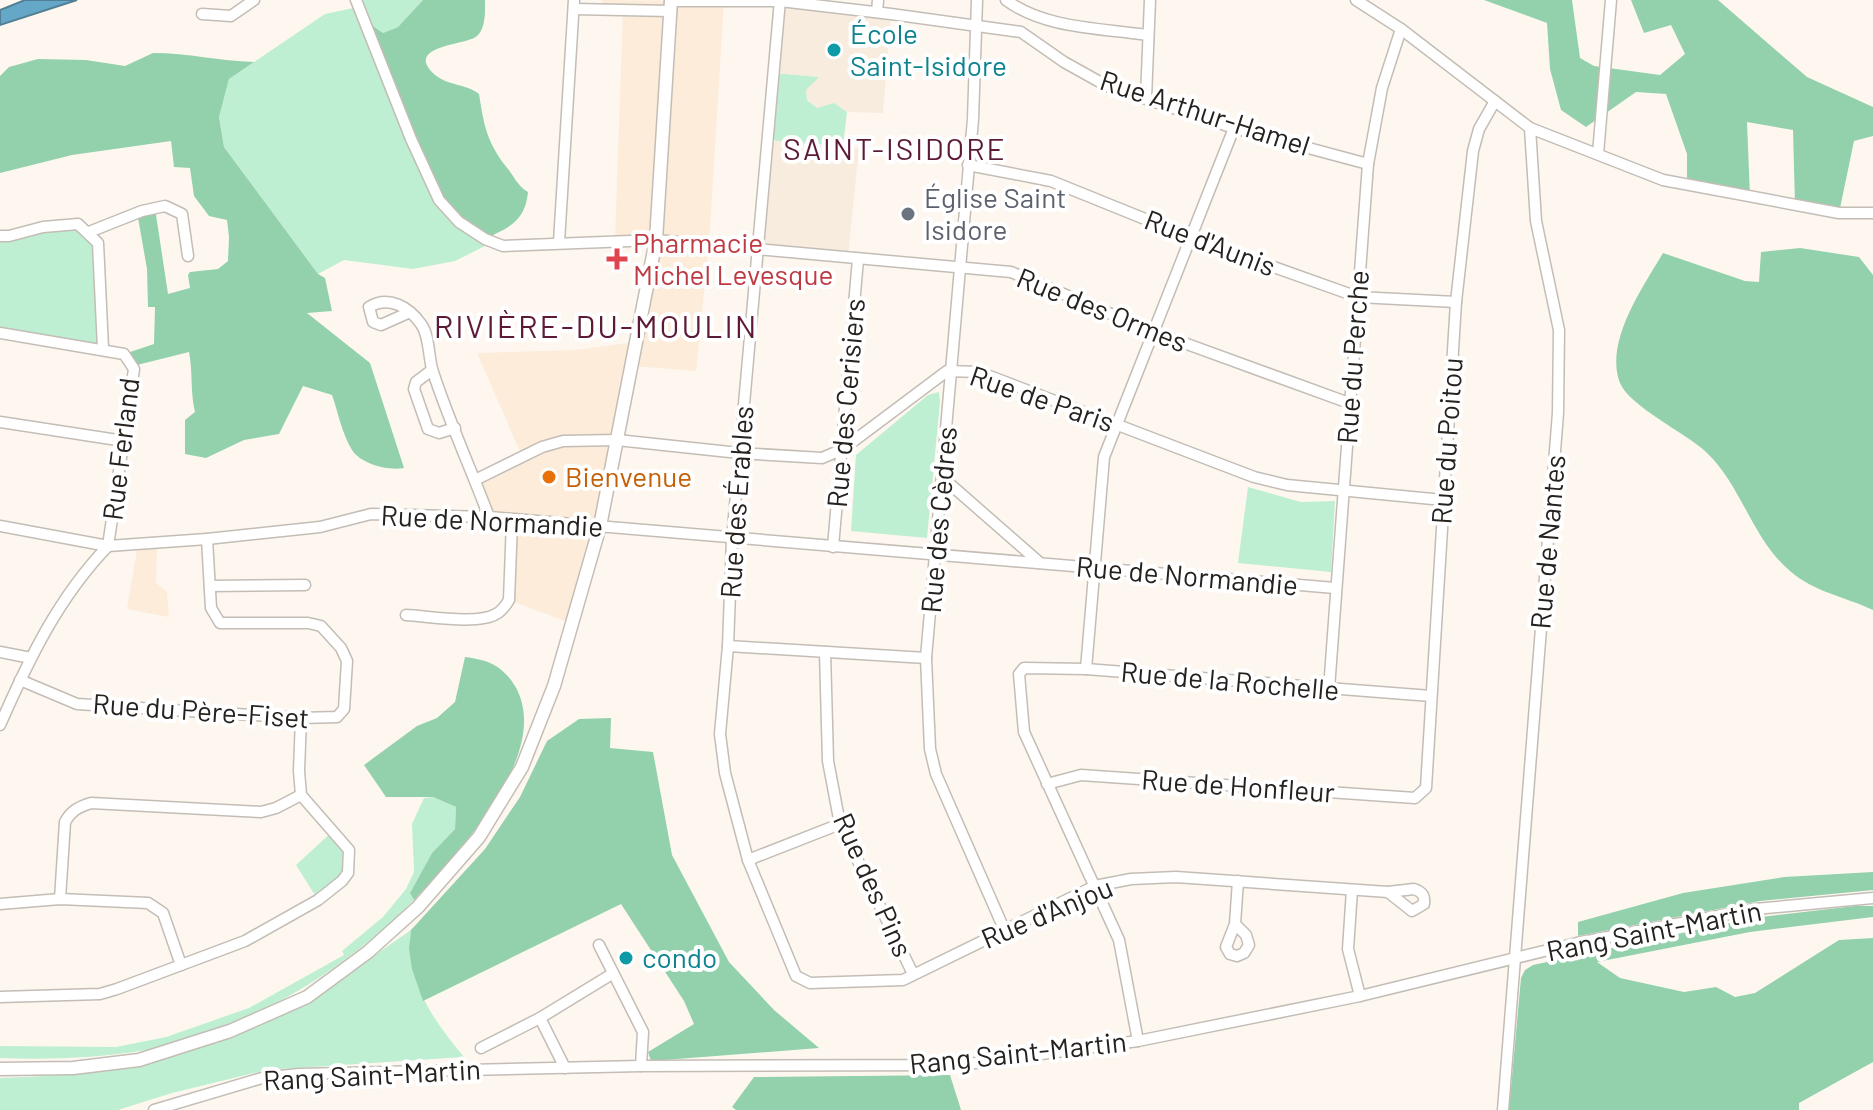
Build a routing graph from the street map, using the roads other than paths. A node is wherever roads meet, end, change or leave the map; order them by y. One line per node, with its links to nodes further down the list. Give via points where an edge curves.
1 (254, 0): 13 (street, via 231,16)
2 (356, 0): 29 (street, Rue des Ormes, via 439,200 459,222 503,246)
3 (878, 0): 12 (street)
4 (977, 0): 14 (street, Rue des Cèdres)
5 (1006, 0): 16 (street, via 1045,20)
6 (1150, 0): 16 (street)
7 (1356, 0): 15 (street)
8 (1611, 0): 21 (street)
9 (780, 1): 10 (street, Rue Arthur-Hamel); 12 (street, Rue Arthur-Hamel); 30 (street, Rue des Érables)
10 (671, 4): 11 (street, Rue Arthur-Hamel); 28 (main road)
11 (574, 5): 29 (street)
12 (877, 12): 14 (street, Rue Arthur-Hamel)
13 (202, 14)
14 (974, 26): 17 (street, Rue Arthur-Hamel, via 1021,32 1107,86); 23 (street, Rue des Cèdres, via 976,79)
15 (1401, 29): 18 (street); 22 (street, Rue du Perche)
16 (1147, 35): 17 (street)
17 (1146, 98): 19 (street, Rue Arthur-Hamel)
18 (1495, 101): 20 (street); 35 (street, Rue du Poitou, via 1473,151)
19 (1234, 128): 22 (street, Rue Arthur-Hamel); 27 (street)
20 (1530, 128): 21 (street); 95 (street, Rue de Nantes, via 1536,221 1559,330)
21 (1598, 154): 24 (street, via 1663,180 1839,213)
22 (1368, 164): 34 (street, Rue du Perche)
23 (968, 165): 27 (street, Rue d'Aunis, via 1051,181); 33 (street, Rue des Cèdres)
24 (1873, 213)
25 (89, 232): 26 (street, via 78,224); 31 (street, via 165,206 182,214); 39 (street, via 98,243)
26 (0, 236)
27 (1192, 238): 34 (street, Rue d'Aunis); 37 (street)
28 (656, 240): 29 (street, Rue des Ormes); 30 (street, Rue des Ormes); 46 (main road)
29 (559, 242)
30 (759, 248): 32 (street, Rue des Ormes); 49 (street, Rue des Érables)
31 (188, 256)
32 (858, 259): 33 (street, Rue des Ormes); 48 (street, Rue des Cerisiers)
33 (958, 268): 37 (street, Rue des Ormes, via 1011,272); 41 (street, Rue des Cèdres)
34 (1358, 297): 35 (street, Rue d'Aunis); 42 (street, Rue du Perche)
35 (1456, 302): 53 (street, Rue du Poitou)
36 (410, 312): 40 (street, via 424,327)
37 (1154, 332): 42 (street, Rue des Ormes); 44 (street)
38 (0, 333): 39 (street)
39 (103, 348): 47 (street, Rue Ferland, via 124,354 134,369)
40 (432, 370): 45 (street); 45 (street, via 414,389 423,418 432,433)
41 (952, 370): 44 (street, Rue de Paris, via 979,372); 48 (street, Rue de Paris); 50 (street, Rue des Cèdres)
42 (1349, 403): 52 (street, Rue du Perche)
43 (0, 422): 47 (street)
44 (1115, 424): 52 (street, Rue de Paris, via 1254,477); 64 (street, via 1104,457)
45 (455, 428): 51 (street)
46 (617, 440): 49 (street, Rue de Paris); 51 (street, Rue de Paris, via 563,441); 57 (main road)
47 (124, 441): 60 (street, Rue Ferland)
48 (843, 449): 49 (street, Rue de Paris, via 822,458); 61 (street, Rue des Cerisiers)
49 (739, 453): 59 (street, Rue des Érables)
50 (943, 478): 62 (street, Rue des Cèdres); 63 (street, Rue de Normandie)
51 (475, 480): 54 (street)
52 (1343, 491): 53 (street, Rue de Paris); 67 (street, Rue du Perche)
53 (1443, 500): 77 (street, Rue du Poitou)
54 (489, 517): 55 (street, Rue de Normandie); 58 (street, Rue de Normandie, via 371,514 320,527)
55 (512, 521): 57 (street, Rue de Normandie); 68 (street, via 509,600 504,608 481,619)
56 (0, 526): 60 (street, Rue de Normandie)
57 (600, 526): 59 (street, Rue de Normandie); 107 (main road, via 554,686 522,767 479,837 408,916 307,997 230,1031 139,1060)
58 (207, 539): 60 (street, Rue de Normandie); 66 (street, Rue du Père-Fiset)
59 (732, 539): 61 (street, Rue de Normandie); 69 (street, Rue des Érables)
60 (108, 546): 72 (street, via 64,598)
61 (833, 547): 62 (street, Rue de Normandie)
62 (935, 555): 63 (street, Rue de Normandie); 73 (street, Rue des Cèdres)
63 (1040, 563): 64 (street, Rue de Normandie)
64 (1093, 569): 67 (street, Rue de Normandie); 74 (street)
65 (305, 585): 66 (street)
66 (210, 586): 78 (street, Rue du Père-Fiset, via 211,608 220,623 308,623 321,626 341,648 347,661 344,709 329,719)
67 (1335, 588): 76 (street, Rue du Perche)
68 (406, 615)
69 (728, 646): 71 (street); 84 (street, Rue des Érables, via 720,734)
70 (0, 652): 72 (street)
71 (825, 652): 73 (street); 83 (street, Rue des Pins, via 828,761)
72 (31, 658): 75 (street)
73 (926, 658): 93 (street, Rue des Cèdres, via 936,774)
74 (1086, 669): 76 (street, Rue de la Rochelle); 80 (street, Rue de la Rochelle, via 1024,668 1019,674 1024,732)
75 (20, 680): 78 (street, Rue du Père-Fiset, via 77,704); 79 (street)
76 (1329, 689): 77 (street, Rue de la Rochelle)
77 (1431, 696): 81 (street, Rue du Poitou)
78 (301, 718): 82 (street)
79 (0, 725)
80 (1047, 784): 81 (street, Rue de Honfleur, via 1081,775 1415,798); 86 (street)
81 (1426, 788)
82 (301, 795): 90 (street, via 261,812 81,806 65,822); 96 (street, via 349,850 348,873 318,900 245,941)
83 (840, 824): 84 (street); 98 (street, Rue des Pins)
84 (748, 860): 99 (street, Rue des Érables, via 796,976)
85 (1238, 881): 86 (street, Rue d'Anjou, via 1176,877); 87 (street, Rue d'Anjou); 92 (street)
86 (1095, 886): 93 (street, Rue d'Anjou); 103 (street, via 1119,940)
87 (1352, 890): 88 (street, Rue d'Anjou); 100 (street, via 1348,949)
88 (1388, 892)
89 (1873, 898): 95 (street, Rang Saint-Martin, via 1755,909)
90 (60, 899): 91 (street); 96 (street, via 148,903 163,913)
91 (0, 904)
92 (1235, 924)
93 (1004, 929): 98 (street, Rue d'Anjou)
94 (599, 945): 97 (street)
95 (1515, 958): 100 (street, Rang Saint-Martin); 109 (street, Rue de Nantes)
96 (181, 965): 101 (street, via 100,994)
97 (612, 974): 102 (street); 105 (street, via 643,1032)
98 (913, 974): 99 (street, Rue d'Anjou, via 886,982)
99 (810, 983)
100 (1360, 996): 103 (street, Rang Saint-Martin)
101 (0, 997)
102 (540, 1018): 104 (street); 106 (street)
103 (1138, 1041): 105 (street, Rang Saint-Martin, via 961,1065)
104 (481, 1048)
105 (641, 1066): 106 (street, Rang Saint-Martin)
106 (565, 1068): 108 (street, Rang Saint-Martin, via 299,1074 262,1078)
107 (0, 1069)
108 (154, 1110)
109 (1503, 1110)

